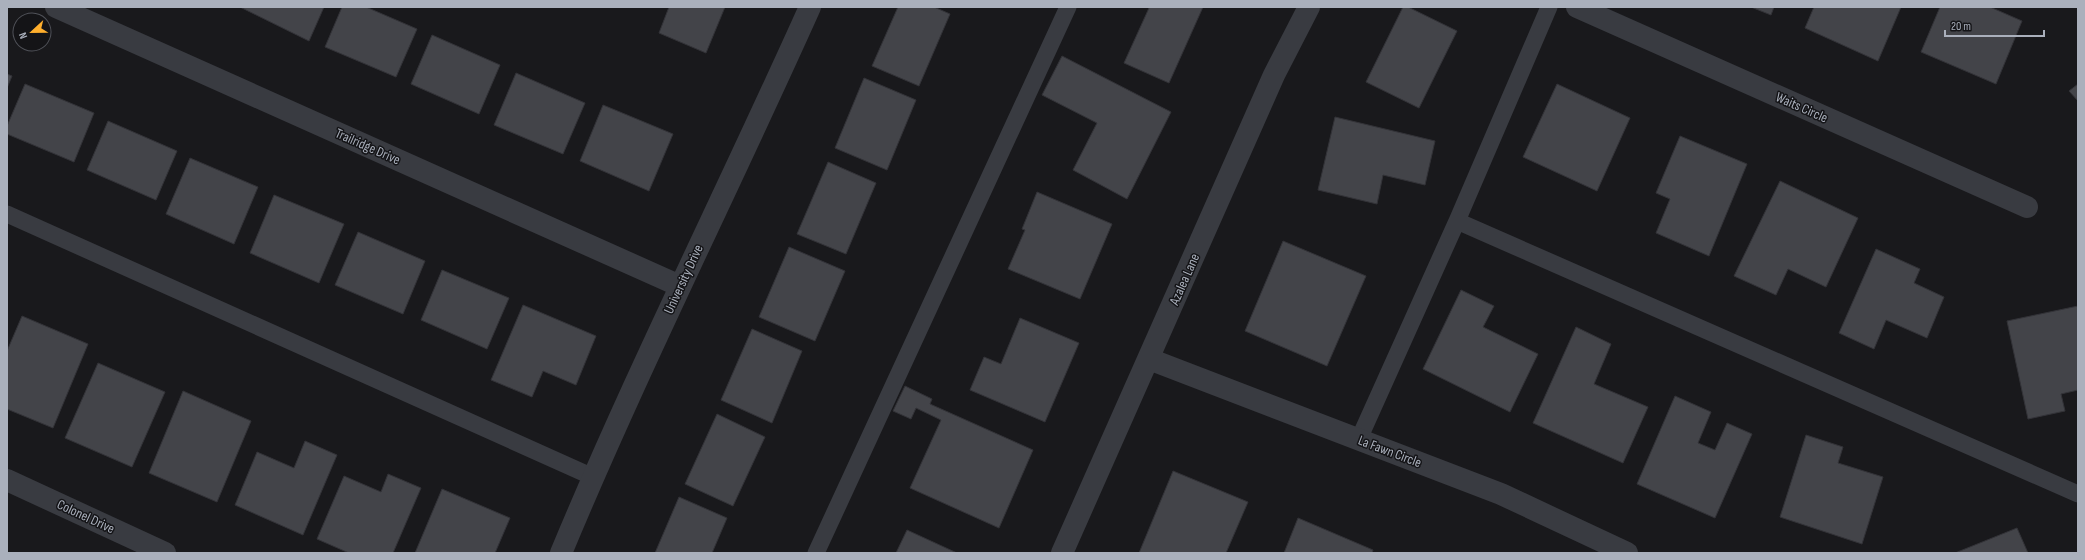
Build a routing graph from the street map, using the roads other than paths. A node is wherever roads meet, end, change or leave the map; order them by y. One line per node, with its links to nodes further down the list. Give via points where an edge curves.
1 (56, 7): 10 (street, Trailridge Drive)
2 (810, 7): 10 (street, University Drive)
3 (1068, 7): 18 (lane)
4 (1309, 7): 11 (street, Azalea Lane, via 1274,75)
5 (1549, 7): 9 (lane)
6 (1577, 7): 7 (street, Waits Circle)
7 (2027, 206)
8 (7, 214): 13 (lane)
9 (1457, 221): 12 (lane); 15 (lane)
10 (680, 286): 13 (street, University Drive)
11 (1149, 359): 12 (street, La Fawn Circle); 19 (street, Azalea Lane)
12 (1359, 440): 20 (street, La Fawn Circle, via 1501,494)
13 (593, 477): 17 (street, University Drive)
14 (7, 480): 16 (street, Colonel Drive)
15 (2078, 494)
16 (165, 553)
17 (561, 553)
18 (816, 553)
19 (1062, 553)
20 (1627, 553)

